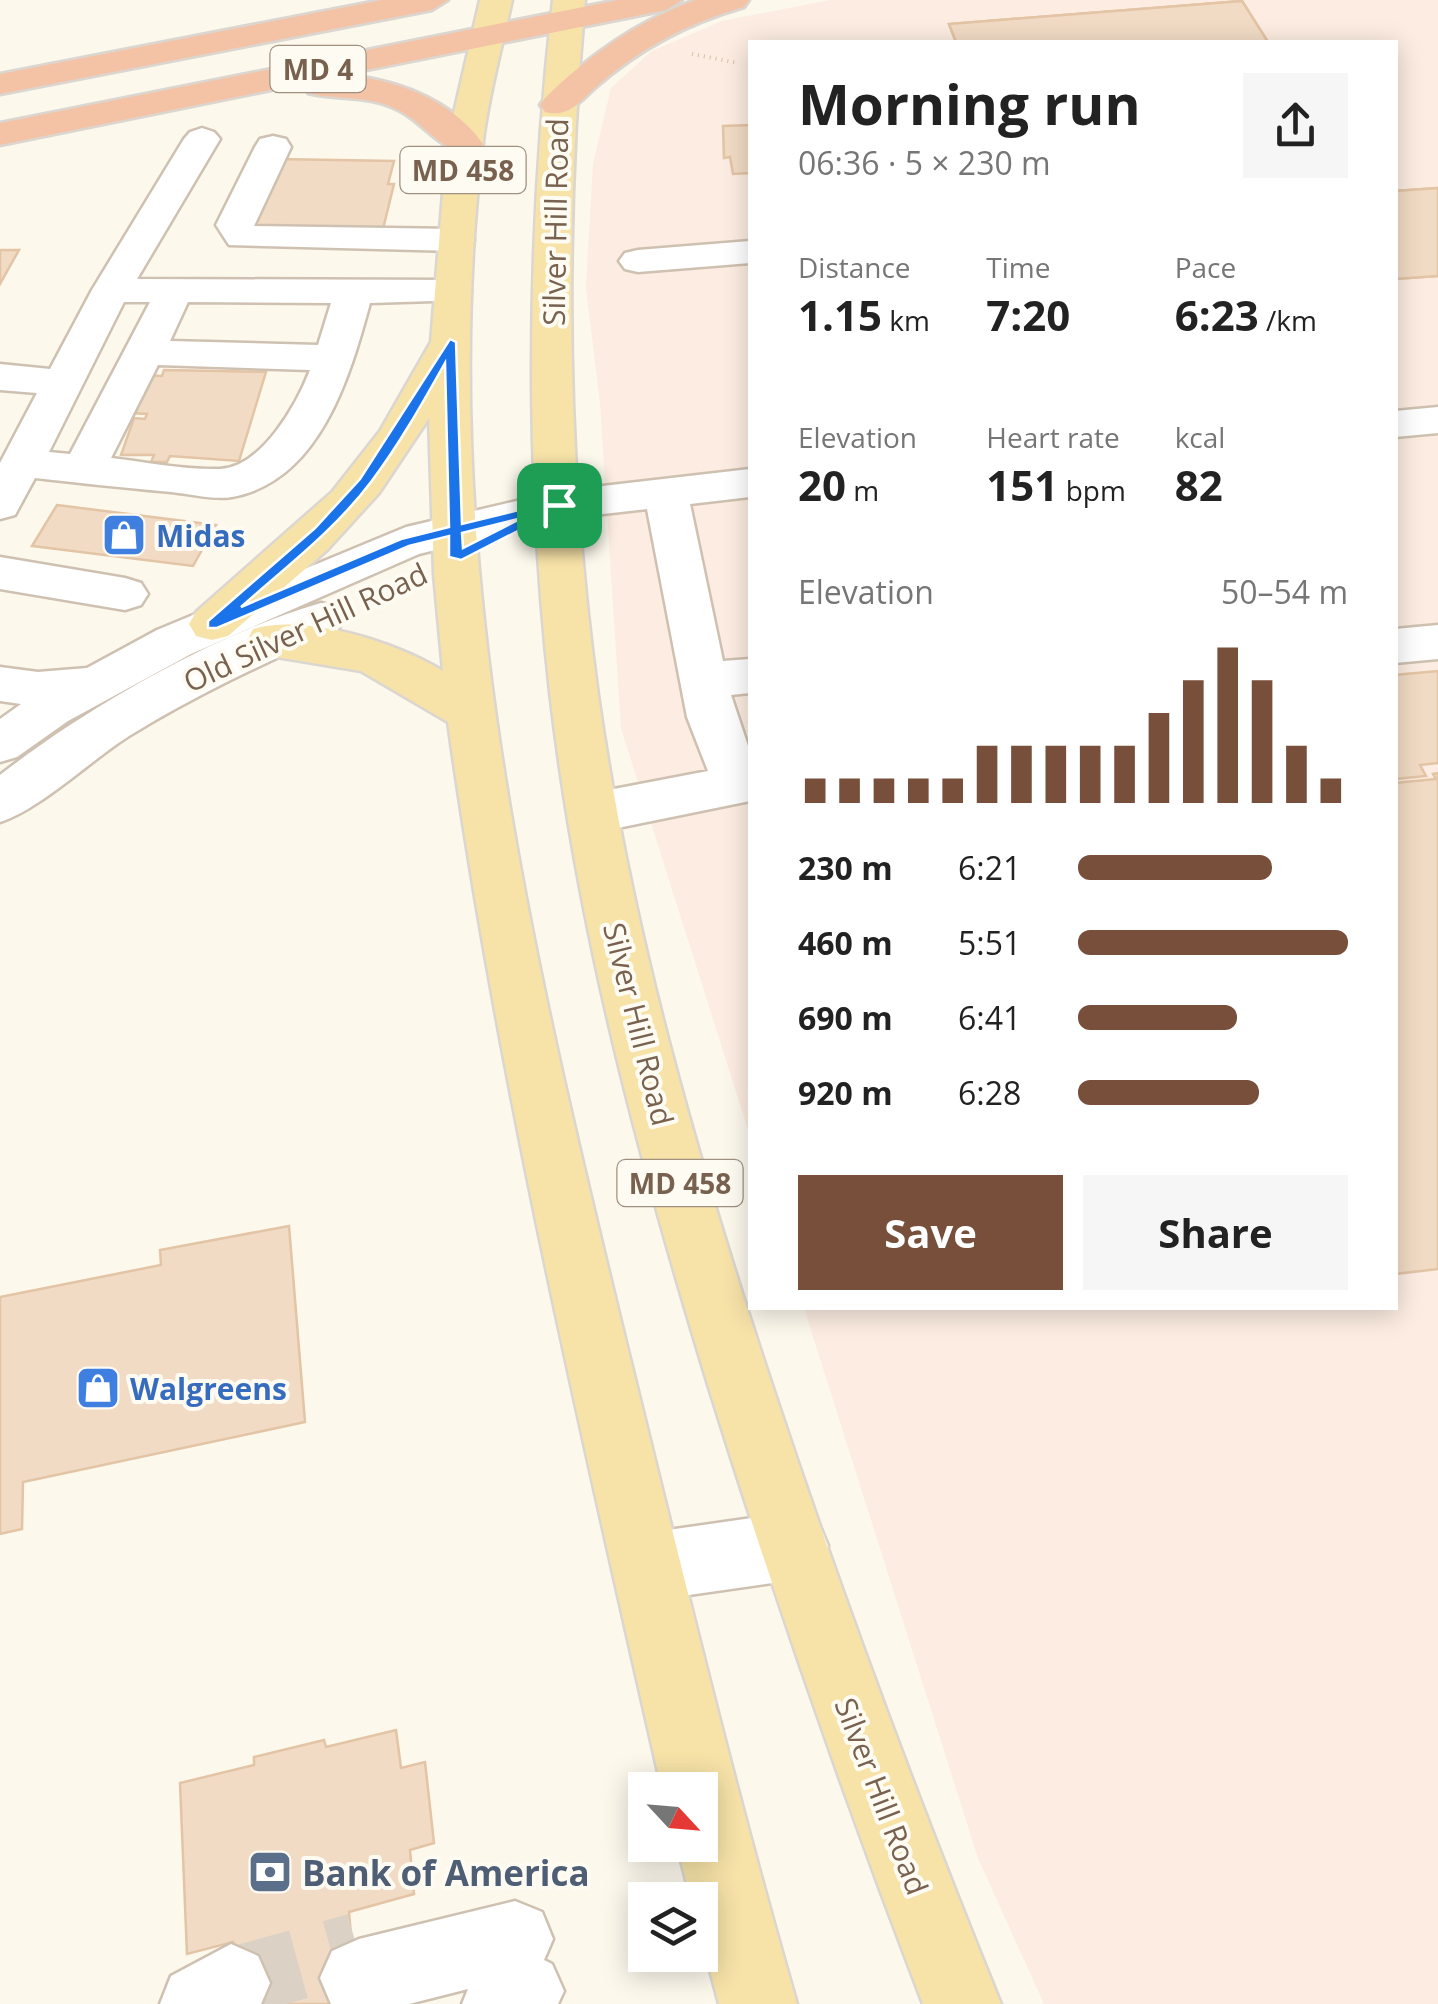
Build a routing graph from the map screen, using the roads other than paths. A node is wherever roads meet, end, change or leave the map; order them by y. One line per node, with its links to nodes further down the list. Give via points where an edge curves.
1 (353, 0): 7 (highway)
2 (432, 0): 7 (highway, MD 4)
3 (666, 0): 5 (highway, MD 4)
4 (733, 0): 10 (highway, via 629,42)
5 (568, 10): 6 (highway, MD 4); 10 (main road, Silver Hill Road / MD 458)
6 (492, 17): 9 (highway, MD 4); 13 (main road, MD 458)
7 (239, 37): 8 (highway, MD 4)
8 (0, 84)
9 (148, 104): 11 (highway, MD 4); 13 (highway, via 370,88 424,108)
10 (557, 105): 33 (main road, Silver Hill Road / MD 458, via 549,295)
11 (0, 134)
12 (202, 139): 18 (street)
13 (465, 144): 15 (main road, MD 458)
14 (273, 147): 15 (street, via 234,226 242,237)
15 (455, 240): 20 (main road, MD 458)
16 (748, 252): 17 (street)
17 (638, 261)
18 (112, 290): 19 (street); 26 (street)
19 (174, 292): 21 (street); 23 (street)
20 (452, 292): 21 (street); 22 (main road, MD 458)
21 (353, 294): 24 (street)
22 (450, 342): 36 (main road, MD 458); 39 (main road, via 406,424 364,482 320,531)
23 (144, 352): 24 (street); 30 (street)
24 (335, 358): 30 (street, via 312,413 282,454 254,476 228,484)
25 (0, 377): 26 (street)
26 (64, 383): 29 (street)
27 (1438, 420): 28 (street)
28 (1398, 424)
29 (21, 463): 30 (street); 32 (street)
30 (83, 471)
31 (748, 483): 34 (street)
32 (0, 505)
33 (559, 505): 34 (street, Old Silver Hill Road); 36 (street, Old Silver Hill Road); 50 (main road, Silver Hill Road / MD 458)
34 (668, 506): 35 (street); 43 (street)
35 (748, 516)
36 (456, 544): 39 (street, Old Silver Hill Road, via 406,542); 40 (street, Old Silver Hill Road); 46 (main road, MD 458)
37 (0, 573): 38 (street)
38 (124, 594)
39 (212, 624): 45 (street, Old Silver Hill Road)
40 (270, 641): 46 (main road, via 374,655); 49 (street, Old Silver Hill Road, via 139,706)
41 (1438, 642): 42 (street)
42 (1398, 646)
43 (727, 678): 48 (street, via 712,716)
44 (0, 684): 45 (street)
45 (90, 685): 47 (street, Old Silver Hill Road)
46 (472, 714): 52 (main road, MD 458, via 538,1099)
47 (0, 744)
48 (744, 783): 50 (street)
49 (0, 804)
50 (592, 813): 51 (main road, Silver Hill Road / MD 458, via 658,1102 736,1374)
51 (794, 1546): 52 (street); 58 (main road, Silver Hill Road / MD 458)
52 (646, 1567): 53 (main road, MD 458)
53 (694, 1772)
54 (718, 1860): 57 (main road, MD 458)
55 (514, 1961): 56 (street)
56 (366, 1977)
57 (758, 2004)
58 (962, 2004)

